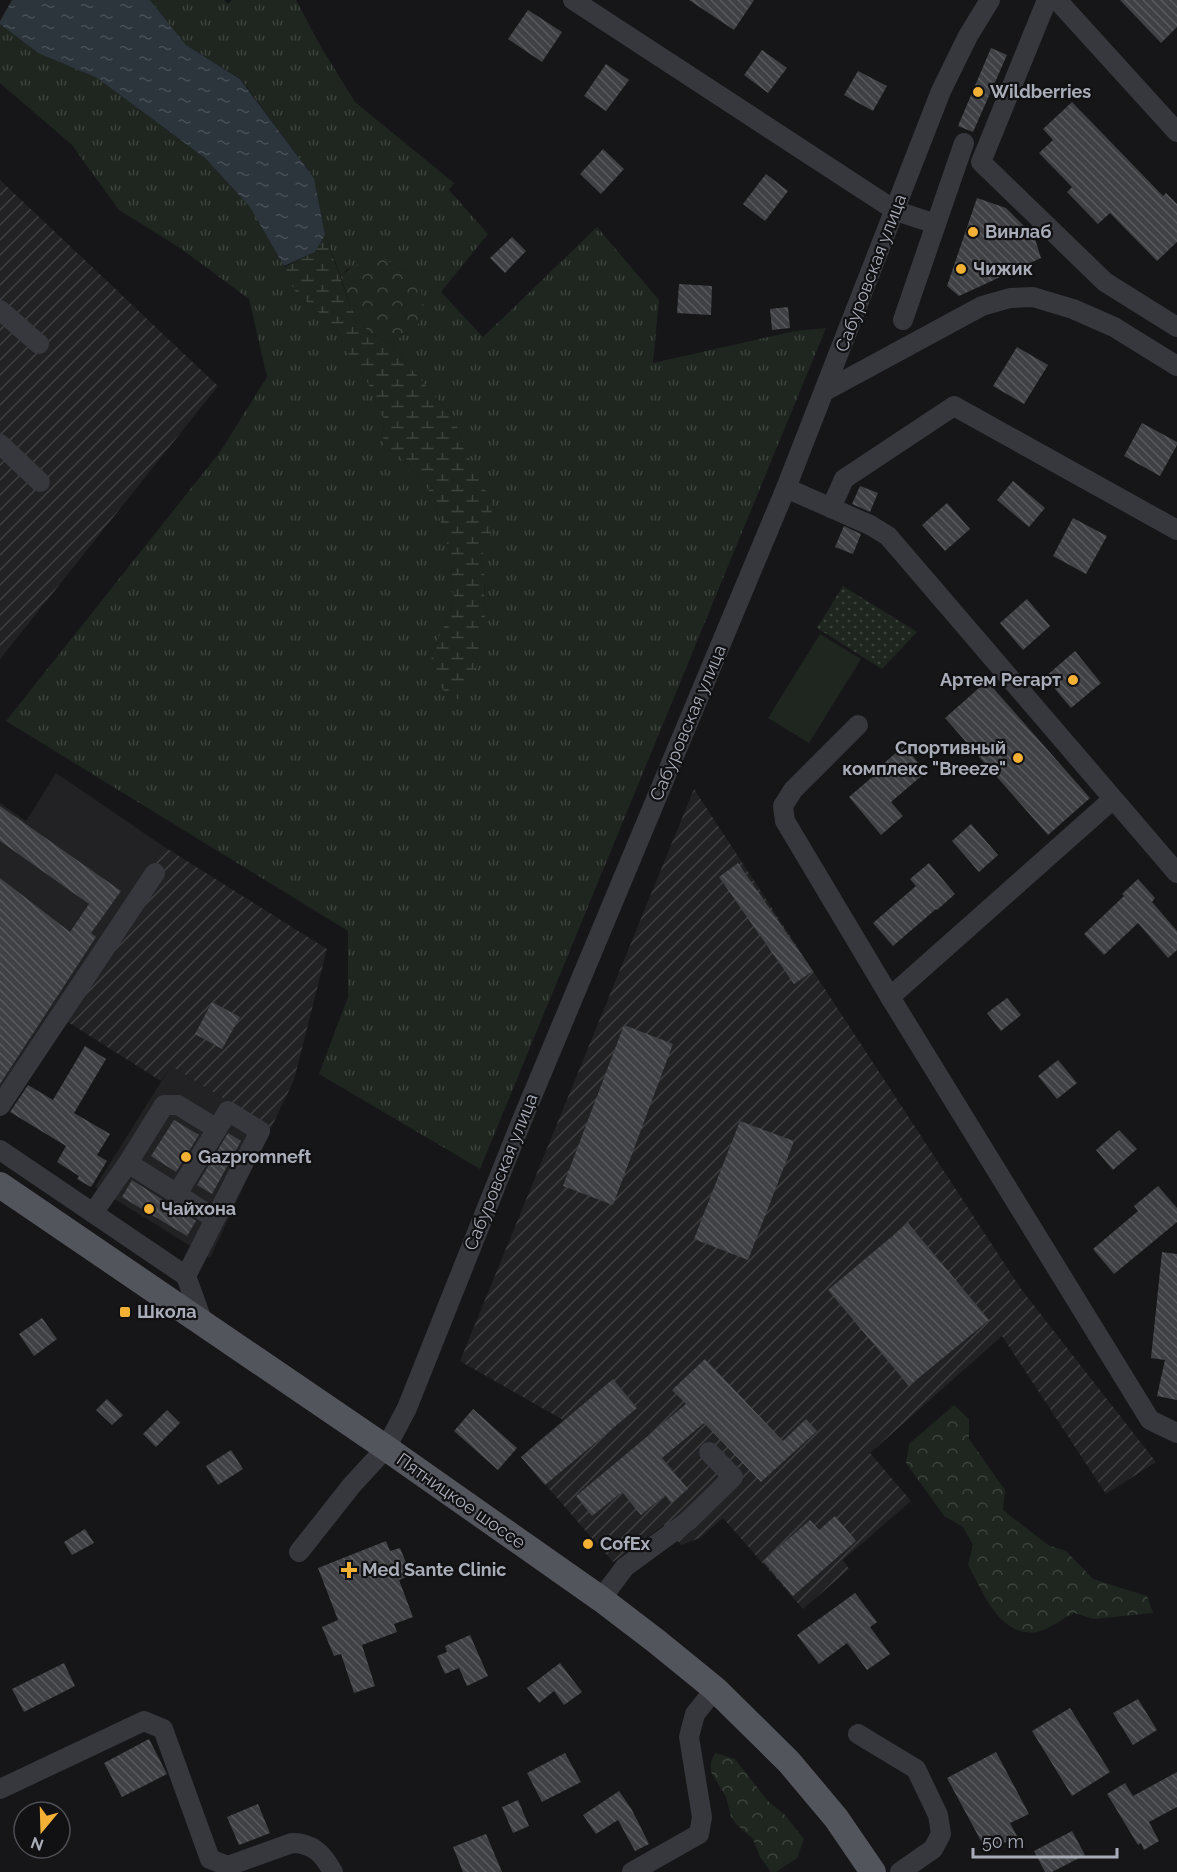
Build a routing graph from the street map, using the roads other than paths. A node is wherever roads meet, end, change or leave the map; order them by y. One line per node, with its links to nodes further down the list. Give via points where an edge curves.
1 (573, 0): 7 (street)
2 (990, 0): 7 (street, Сабуровская улица, via 941,91)
3 (1047, 0): 11 (street, via 981,162 1105,282)
4 (1057, 0): 5 (street)
5 (1177, 132)
6 (964, 143): 8 (street)
7 (896, 211): 8 (street); 14 (street, Сабуровская улица)
8 (936, 225): 10 (street)
9 (0, 310): 12 (street)
10 (903, 320)
11 (1177, 327)
12 (39, 344)
13 (1177, 366): 14 (street, via 1114,327 1073,309 1033,297 1010,297 982,306)
14 (825, 391): 17 (street, Сабуровская улица)
15 (0, 444): 16 (street)
16 (40, 482)
17 (786, 488): 18 (street); 36 (street, Сабуровская улица, via 406,1408)
18 (831, 508): 19 (street, via 844,479 954,406); 21 (street, via 888,536)
19 (1177, 530)
20 (858, 725): 24 (street, via 793,790 783,806 785,821)
21 (1113, 799): 23 (street); 24 (street)
22 (155, 873): 25 (street)
23 (1177, 873)
24 (890, 997): 35 (street, via 1150,1420)
25 (0, 1106)
26 (217, 1129): 28 (street, via 178,1105 164,1104); 30 (street); 32 (street, via 228,1111 260,1131)
27 (0, 1150): 31 (street)
28 (128, 1162): 30 (street); 31 (street)
29 (0, 1185): 34 (main road, Пятницкое шоссе)
30 (177, 1194): 32 (street)
31 (93, 1213): 33 (street)
32 (215, 1219): 33 (street)
33 (186, 1276): 34 (street)
34 (203, 1323): 36 (main road, Пятницкое шоссе)
35 (1177, 1433)
36 (386, 1448): 38 (street, Сабуровская улица); 39 (main road, Пятницкое шоссе)
37 (709, 1452): 39 (street, via 733,1478 688,1521 624,1568)
38 (299, 1552)
39 (601, 1599): 40 (main road, Пятницкое шоссе)
40 (715, 1689): 44 (street, via 695,1714 689,1737 702,1817 699,1834); 45 (main road, Пятницкое шоссе, via 789,1762 836,1818)
41 (858, 1734): 46 (street, via 916,1769 938,1815 941,1834 933,1849)
42 (0, 1789): 43 (street, via 144,1721 163,1729 210,1859 228,1866 302,1843 326,1858)
43 (333, 1872)
44 (632, 1872)
45 (873, 1872)
46 (900, 1872)

